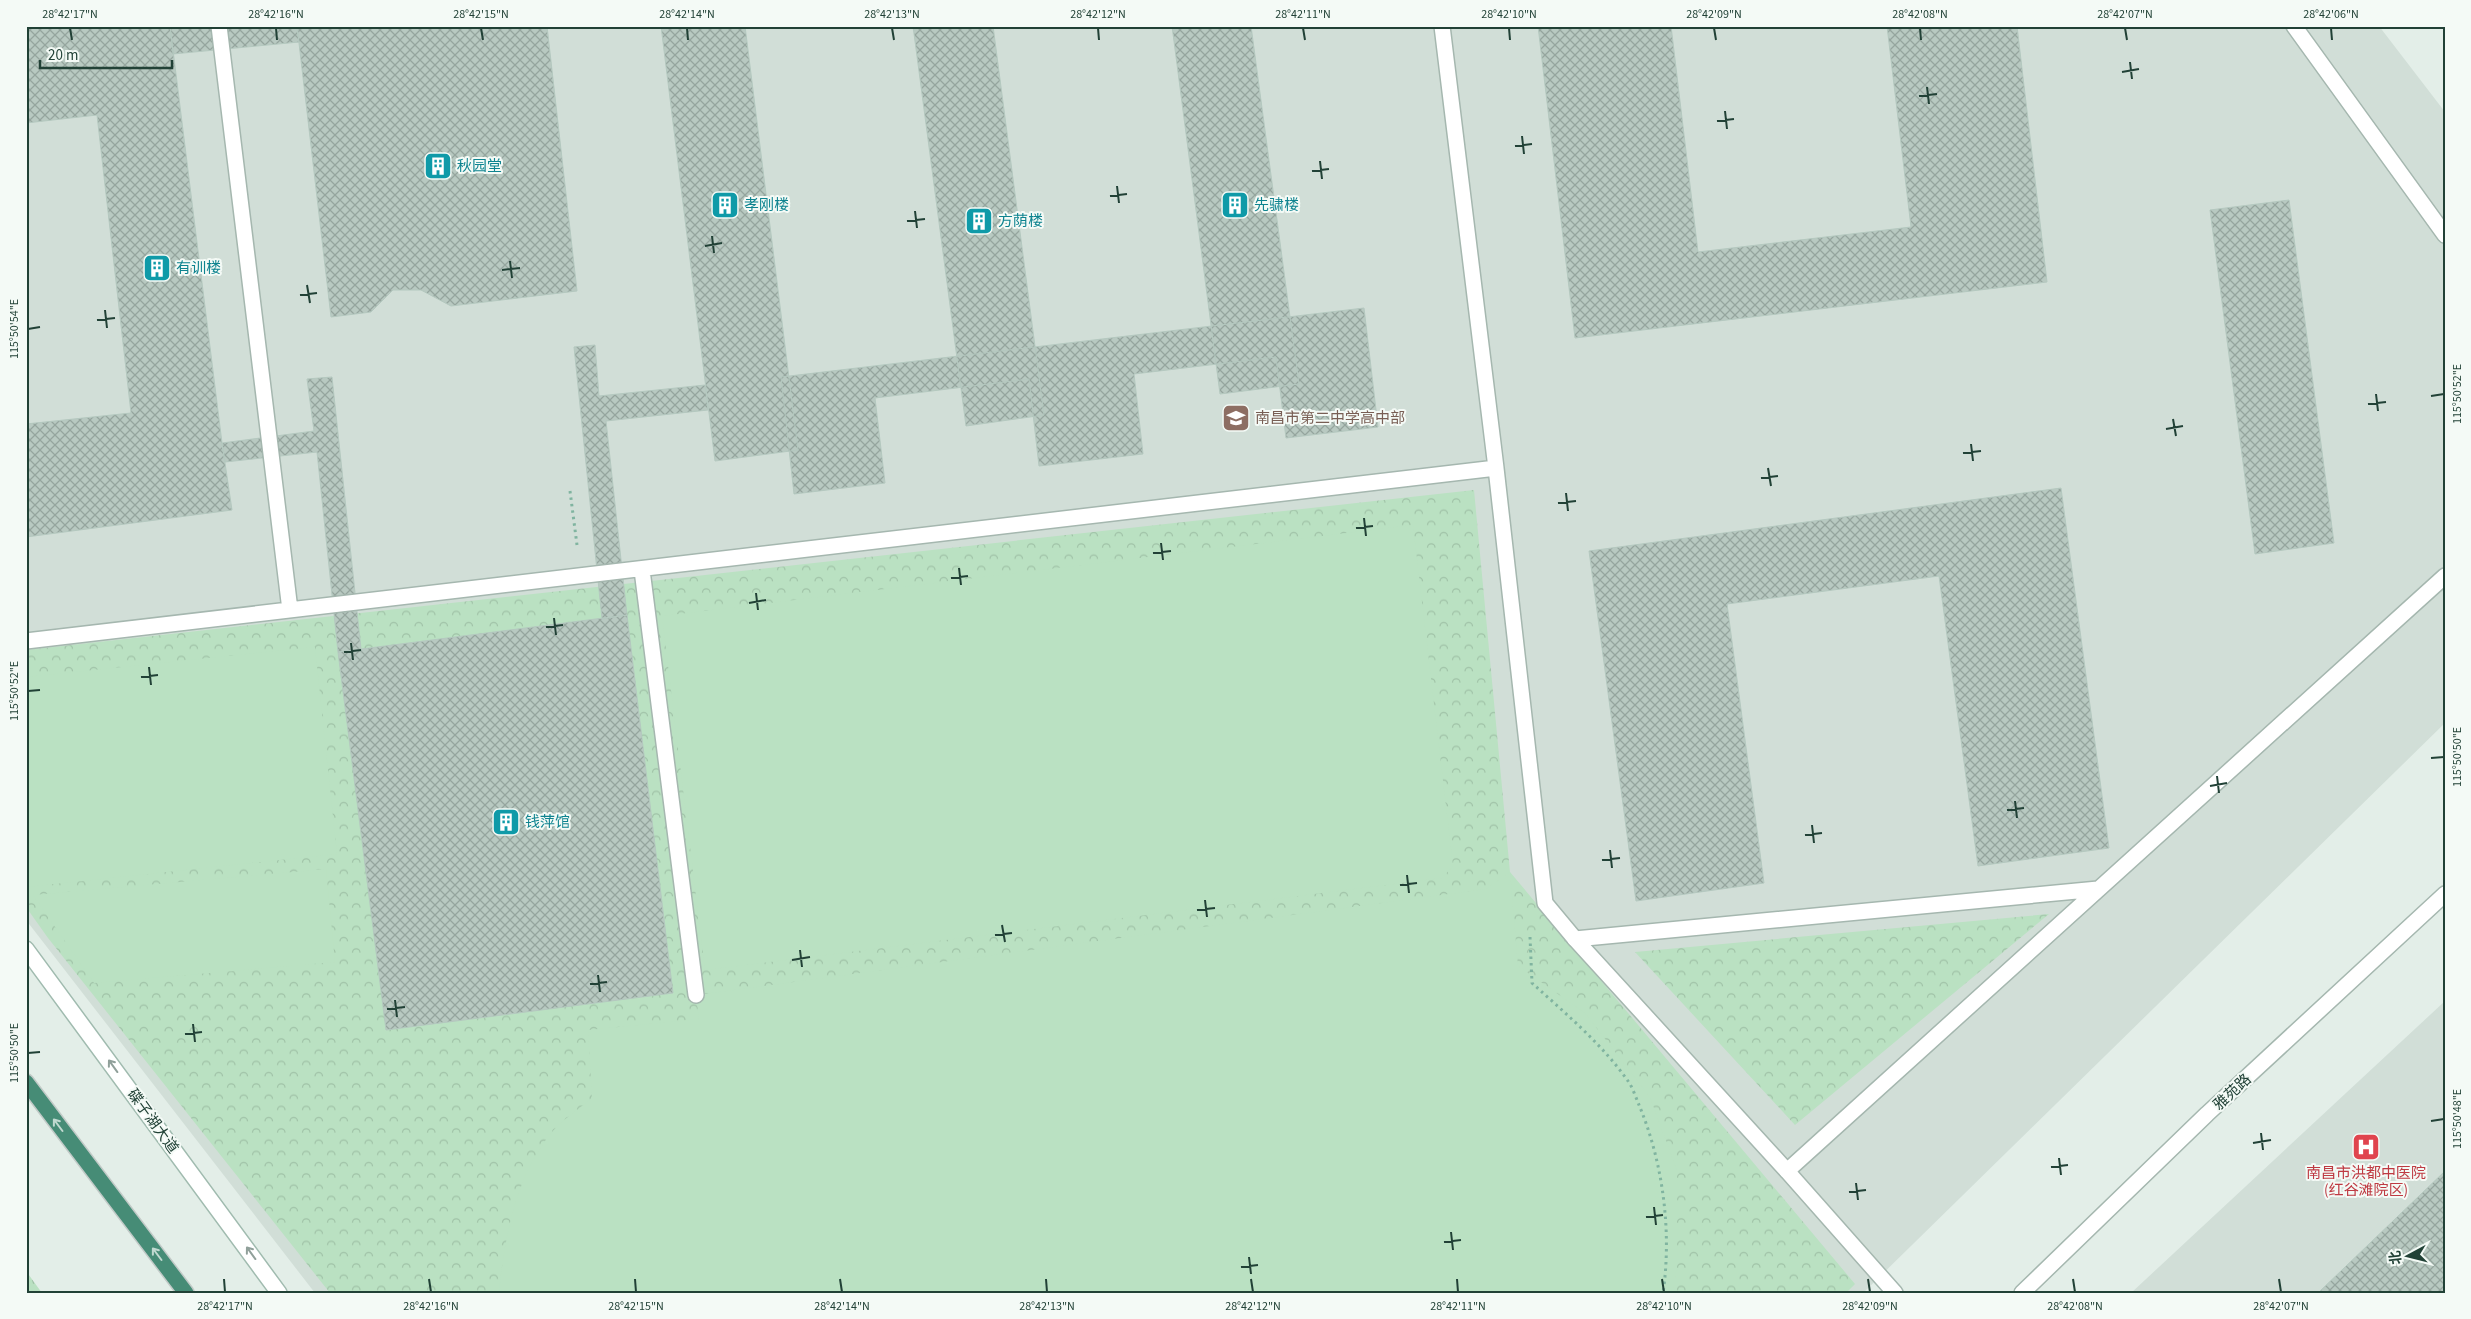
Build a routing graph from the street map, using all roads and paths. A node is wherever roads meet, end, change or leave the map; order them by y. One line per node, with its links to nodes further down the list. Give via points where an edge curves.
1 (220, 26): 10 (street)
2 (1442, 26): 5 (street)
3 (2294, 26): 4 (street)
4 (2445, 235)
5 (1496, 468): 7 (street); 14 (street)
6 (570, 491): 9 (path)
7 (642, 570): 9 (street); 17 (street)
8 (2445, 576): 12 (street)
9 (581, 577): 10 (street)
10 (290, 610): 11 (street)
11 (26, 641)
12 (2098, 889): 15 (street); 19 (street)
13 (2445, 894): 24 (street, 雅苑路, via 2207,1114)
14 (1545, 903): 15 (street); 22 (path, via 1529,908 1532,983 1582,1028 1629,1082 1651,1135 1662,1194 1666,1247)
15 (1575, 939): 19 (street)
16 (26, 949): 21 (street, 碟子湖大道, one-way to 16)
17 (696, 995)
18 (26, 1082): 20 (highway, one-way to 18)
19 (1787, 1171): 23 (street)
20 (186, 1293)
21 (280, 1293)
22 (1663, 1293)
23 (1895, 1293)
24 (2022, 1293)

